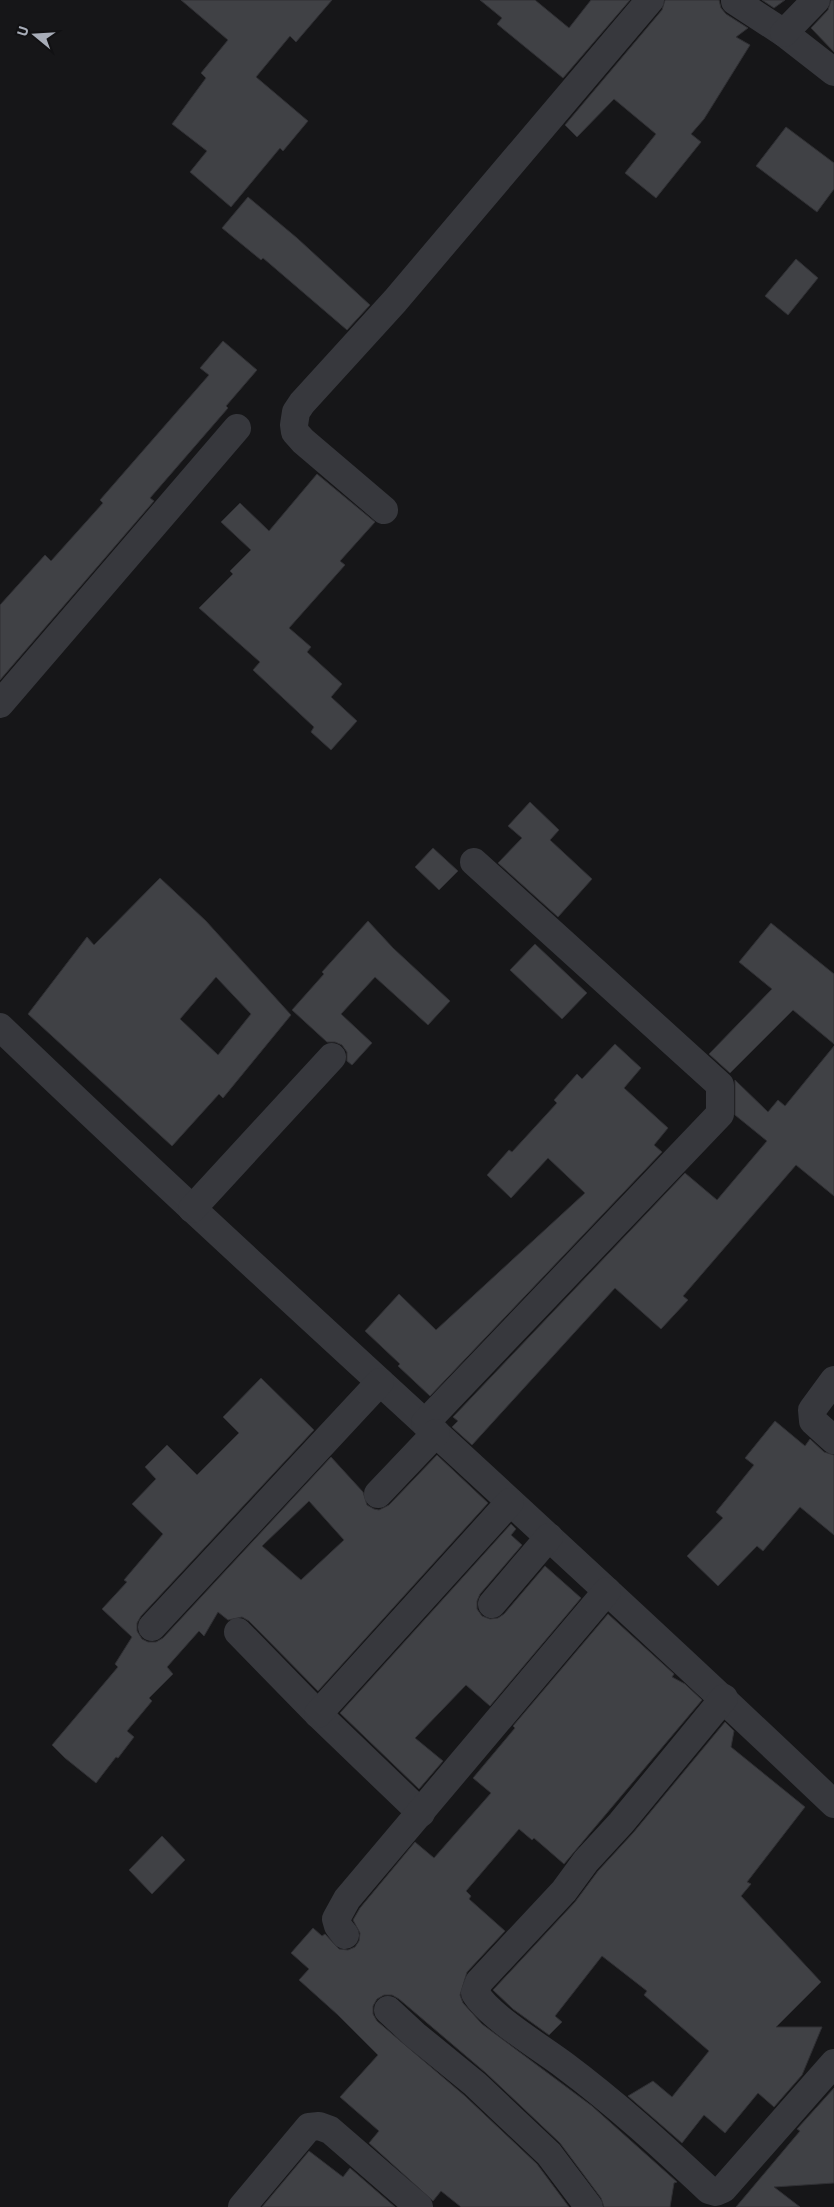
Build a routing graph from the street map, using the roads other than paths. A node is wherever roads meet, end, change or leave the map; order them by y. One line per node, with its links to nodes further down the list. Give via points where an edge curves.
1 (650, 0): 7 (street, via 395,301 296,412 294,425 303,441)
2 (816, 0): 4 (street)
3 (735, 1): 4 (street)
4 (784, 33): 5 (street)
5 (834, 72)
6 (237, 428): 8 (street)
7 (384, 510)
8 (0, 704)
9 (474, 862): 15 (street, via 720,1085 720,1114)
10 (0, 1027): 12 (street)
11 (332, 1058): 12 (street)
12 (192, 1209): 14 (street)
13 (834, 1380): 16 (street, via 812,1410 813,1421)
14 (380, 1382): 15 (street); 22 (street)
15 (431, 1428): 17 (street); 18 (street)
16 (834, 1440)
17 (378, 1494)
18 (510, 1502): 19 (street); 25 (street)
19 (549, 1537): 20 (street); 21 (street)
20 (608, 1591): 24 (street); 27 (street)
21 (492, 1604)
22 (152, 1627)
23 (238, 1632): 25 (street)
24 (724, 1698): 26 (street); 30 (street, via 554,1903 479,1982 475,1993 537,2047 648,2132 709,2190 716,2192 723,2189)
25 (318, 1714): 27 (street)
26 (834, 1804)
27 (421, 1813): 28 (street, via 347,1899 336,1919)
28 (345, 1935)
29 (388, 2010): 33 (street, via 475,2084 549,2154)
30 (834, 2063)
31 (242, 2207): 32 (street, via 309,2127 319,2126 330,2130)
32 (419, 2207)
33 (589, 2207)

